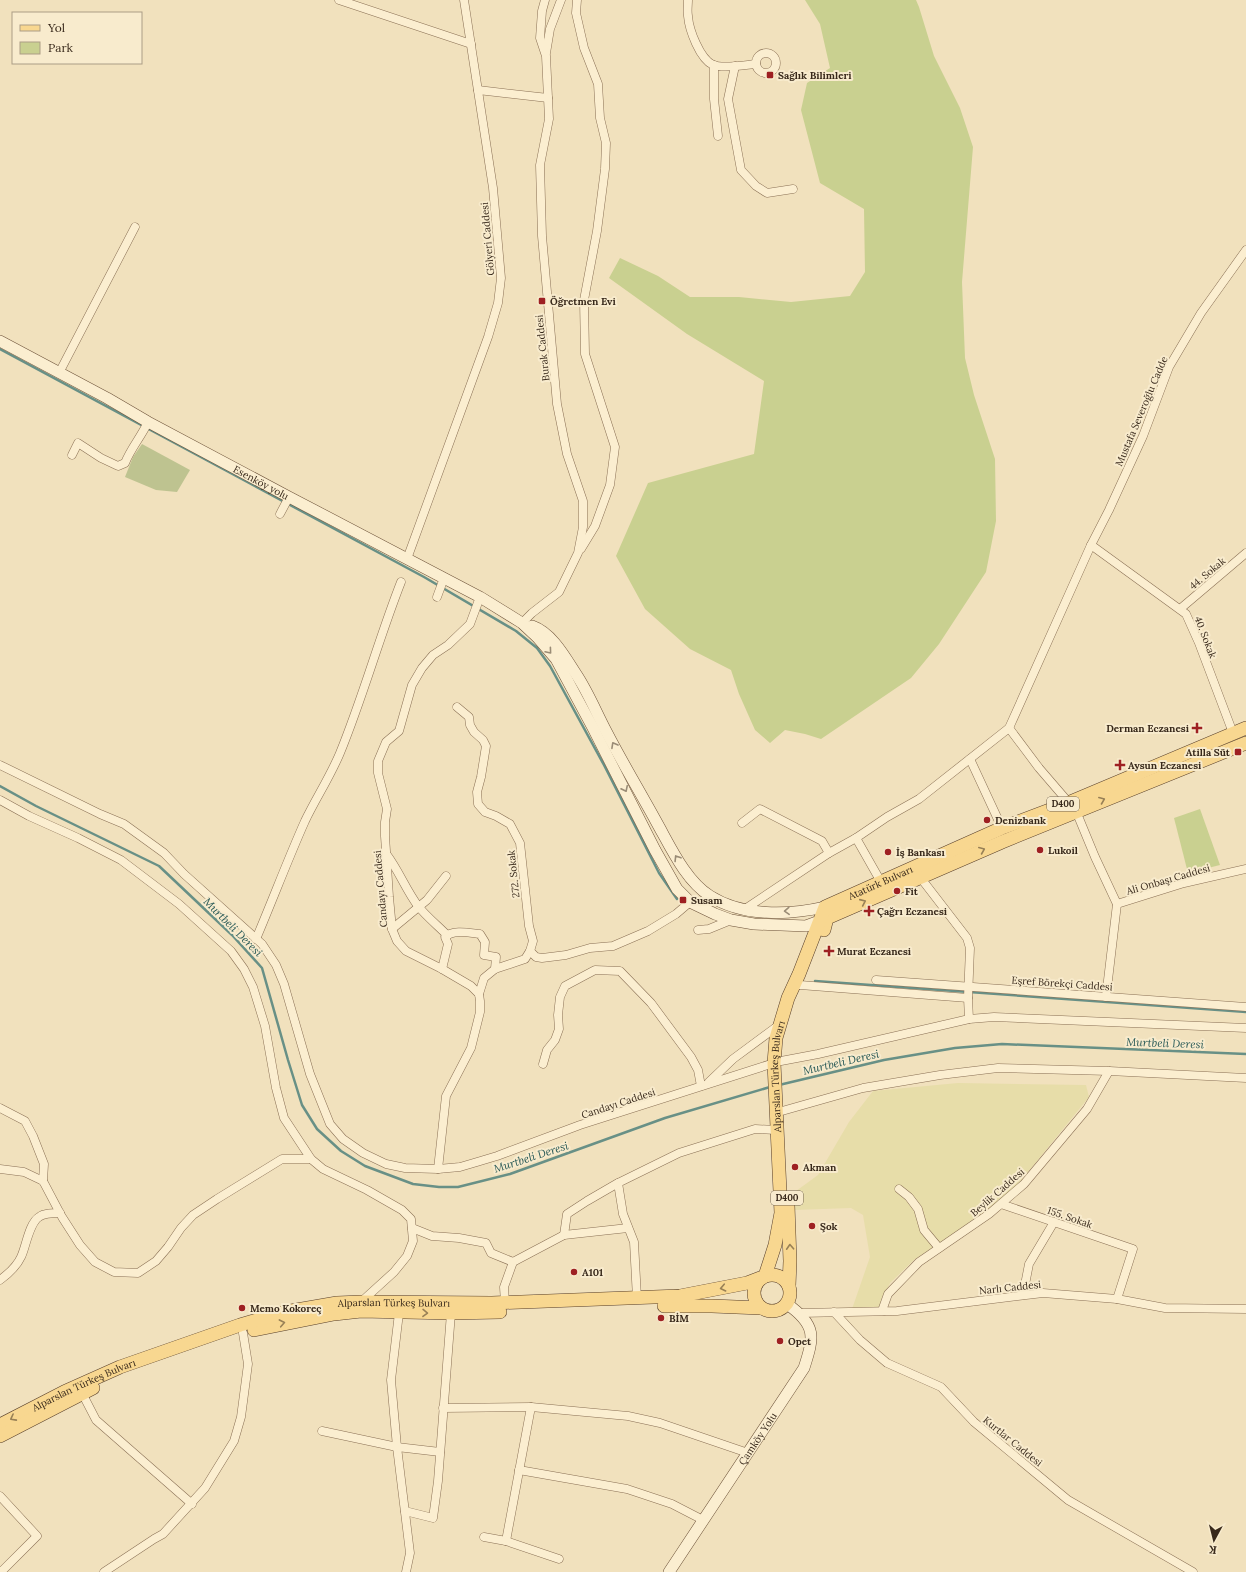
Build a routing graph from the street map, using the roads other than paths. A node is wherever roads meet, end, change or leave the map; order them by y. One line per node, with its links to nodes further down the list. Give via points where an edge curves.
1 (339, 0): 7 (street)
2 (464, 0): 7 (street, Gölyeri Caddesi)
3 (545, 0): 8 (street, Burak Caddesi, via 540,38)
4 (561, 0): 8 (street, via 550,29)
5 (577, 0): 23 (street, via 576,13 584,48 598,84 600,118 606,143 597,231 584,300 586,354 615,447 610,485 595,526)
6 (688, 0): 10 (street, via 692,34 704,59)
7 (471, 44): 12 (street, Gölyeri Caddesi)
8 (546, 56): 13 (street, Burak Caddesi)
9 (756, 64): 11 (street)
10 (714, 65): 11 (street); 14 (street)
11 (735, 66): 15 (street, via 728,99 741,170 766,193)
12 (478, 90): 13 (street); 25 (street, Gölyeri Caddesi, via 493,188 501,278 498,303)
13 (548, 98): 23 (street, Burak Caddesi, via 549,119 540,165 542,236 557,404 567,454 583,500 583,527)
14 (718, 136)
15 (792, 189)
16 (135, 227): 19 (street)
17 (1246, 250): 22 (street, Mustafa Severoğlu Cadde, via 1201,313 1168,367 1143,436)
18 (0, 341): 19 (street, Esenköy yolu)
19 (59, 373): 20 (street, Esenköy yolu)
20 (146, 426): 21 (street, via 125,463 118,466 78,443); 25 (street, Esenköy yolu, via 285,504)
21 (72, 455)
22 (1091, 545): 28 (street, 40. Sokak); 31 (street, Mustafa Severoğlu Cadde)
23 (578, 553): 29 (street, Burak Caddesi, via 559,592)
24 (1246, 553): 28 (street, 44. Sokak)
25 (407, 559): 27 (street, Esenköy yolu, via 441,587)
26 (401, 582): 58 (street, via 340,753 306,820)
27 (477, 604): 29 (street, Esenköy yolu); 43 (street, Candayı Caddesi, via 470,624 433,655 422,668 412,685 399,731 386,742 378,761 378,773 387,809)
28 (1180, 609): 33 (street, 40. Sokak, via 1186,614 1199,643)
29 (522, 623): 48 (street, one-way to 48, via 556,659 654,850 677,889); 51 (street, one-way to 29, via 709,896 686,872 565,656 542,631)
30 (457, 707): 59 (street, 272. Sokak, via 469,717 474,732 486,746 477,792 478,804 485,812 510,824 520,843 533,942)
31 (1009, 728): 35 (street); 38 (street)
32 (1246, 728): 33 (main road, Atatürk Bulvarı / D400)
33 (1233, 733): 38 (main road, Atatürk Bulvarı / D400)
34 (1246, 742): 38 (main road, Atatürk Bulvarı / D400, one-way to 34)
35 (970, 759): 40 (street); 41 (street, via 919,799)
36 (0, 765): 58 (street, Candayı Caddesi, via 124,824 164,853)
37 (0, 800): 79 (street, via 121,860 179,904 230,951 244,969 253,987 265,1026 284,1118)
38 (1072, 807): 40 (main road, Atatürk Bulvarı / D400); 46 (main road, Atatürk Bulvarı / D400, one-way to 38); 49 (street)
39 (742, 823): 42 (street, via 760,809 822,841)
40 (1002, 828): 47 (main road, Atatürk Bulvarı / D400)
41 (856, 838): 42 (street); 47 (street)
42 (829, 853): 51 (street)
43 (387, 855): 50 (street); 55 (street, Candayı Caddesi)
44 (1246, 869): 49 (street, Ali Onbaşı Caddesi, via 1184,883)
45 (446, 876): 50 (street)
46 (920, 877): 53 (main road, Atatürk Bulvarı / D400, one-way to 46); 64 (street, via 966,938 970,948)
47 (881, 882): 53 (main road, Atatürk Bulvarı / D400)
48 (690, 902): 54 (street); 59 (street, via 648,931 612,946 542,958 536,957)
49 (1118, 904): 66 (street, Ali Onbaşı Caddesi)
50 (419, 907): 55 (street); 57 (street)
51 (745, 909): 52 (street, one-way to 51, via 769,912)
52 (812, 910): 53 (main road)
53 (824, 915): 54 (street, via 806,926 754,924); 63 (main road, Alparslan Türkeş Bulvarı / D400, via 823,934); 69 (main road, Alparslan Türkeş Bulvarı / D400, via 788,998)
54 (730, 920): 56 (street, via 709,929)
55 (392, 930): 60 (street, Candayı Caddesi, via 406,951)
56 (698, 930)
57 (447, 934): 60 (street, via 445,937 448,944); 61 (street, via 480,934 485,942 484,955 496,957)
58 (256, 939): 81 (street, Candayı Caddesi, via 276,965 284,984 310,1074 330,1124 343,1139 363,1153 386,1164 405,1168)
59 (530, 951): 61 (street, via 525,958)
60 (442, 969): 65 (street, Candayı Caddesi, via 471,986)
61 (495, 969): 65 (street, via 484,978)
62 (876, 980): 64 (street, Eşref Börekçi Caddesi)
63 (800, 985): 64 (street, Eşref Börekçi Caddesi); 72 (main road, Alparslan Türkeş Bulvarı / D400, via 788,1016)
64 (968, 992): 66 (street, Eşref Börekçi Caddesi); 68 (street)
65 (479, 994): 81 (street, via 480,1012 471,1048 446,1096)
66 (1106, 997): 67 (street, Eşref Börekçi Caddesi)
67 (1246, 1007)
68 (969, 1019): 70 (street, Candayı Caddesi, via 994,1017); 72 (street, Candayı Caddesi)
69 (780, 1025): 72 (main road, Alparslan Türkeş Bulvarı / D400, via 776,1038); 75 (street)
70 (1246, 1028)
71 (543, 1064): 75 (street, via 547,1050 559,1029 560,998 565,986 596,970 620,971 650,1003 691,1057 698,1070)
72 (777, 1066): 75 (street, Candayı Caddesi); 77 (main road, Alparslan Türkeş Bulvarı / D400)
73 (1109, 1071): 74 (street); 77 (street, via 998,1068 940,1075 863,1088); 85 (street, Beylik Caddesi, via 1087,1109 1024,1184)
74 (1246, 1078)
75 (701, 1086): 81 (street, Candayı Caddesi, via 580,1125 497,1156 460,1167)
76 (0, 1108): 82 (street, via 25,1121 44,1164)
77 (779, 1112): 78 (main road, Alparslan Türkeş Bulvarı / D400); 95 (main road, Alparslan Türkeş Bulvarı / D400, one-way to 77, via 790,1261)
78 (776, 1130): 83 (street, via 755,1129 679,1153); 93 (main road, Alparslan Türkeş Bulvarı / D400, via 781,1213 775,1245)
79 (311, 1159): 86 (street, via 282,1159 217,1199 194,1215 156,1261 138,1273 114,1272 95,1262 80,1245); 88 (street, via 402,1210 411,1219)
80 (0, 1169): 82 (street, via 24,1172)
81 (438, 1169)
82 (43, 1181): 86 (street)
83 (618, 1183): 89 (street); 90 (street, via 567,1214)
84 (899, 1189): 91 (street, via 910,1197 918,1209 924,1230)
85 (1001, 1204): 87 (street, 155. Sokak); 91 (street, Beylik Caddesi)
86 (60, 1213): 94 (street, via 46,1214 38,1218 29,1234 21,1258)
87 (1054, 1222): 96 (street, via 1029,1264); 98 (street, 155. Sokak, via 1132,1249)
88 (412, 1228): 92 (street, via 432,1236 486,1243 491,1253); 99 (street, via 413,1241 407,1256 394,1272)
89 (628, 1228): 90 (street); 97 (street, via 634,1242)
90 (564, 1235): 92 (street)
91 (939, 1248): 104 (street, Beylik Caddesi, via 919,1262 888,1294)
92 (513, 1262): 100 (street, via 504,1287)
93 (763, 1277): 95 (main road, via 771,1274 782,1277); 97 (main road, Alparslan Türkeş Bulvarı, one-way to 97, via 746,1283 680,1296); 102 (main road, D400, via 756,1283 753,1293)
94 (0, 1280)
95 (789, 1286): 101 (main road, D400, via 791,1292)
96 (1023, 1295): 98 (street, Narlı Caddesi, via 1050,1294); 104 (street, Narlı Caddesi, via 912,1310)
97 (637, 1298): 100 (main road, Alparslan Türkeş Bulvarı)
98 (1116, 1299): 103 (street, Narlı Caddesi, via 1165,1308)
99 (361, 1302): 100 (main road, Alparslan Türkeş Bulvarı); 113 (main road, Alparslan Türkeş Bulvarı, one-way to 113, via 337,1303 285,1312 240,1324 120,1367)
100 (505, 1303)
101 (787, 1304): 102 (main road, via 772,1312); 108 (street, Çamköy Yolu)
102 (761, 1308): 107 (main road, Alparslan Türkeş Bulvarı, via 679,1305)
103 (1246, 1309)
104 (884, 1311): 105 (street, Narlı Caddesi)
105 (834, 1312): 108 (street, Narlı Caddesi); 131 (street, Kurtlar Caddesi, via 860,1340 887,1363 941,1387 974,1422 1068,1500)
106 (399, 1313): 107 (main road, Alparslan Türkeş Bulvarı, one-way to 107); 109 (main road, Alparslan Türkeş Bulvarı, one-way to 106, via 334,1314 361,1311); 116 (street, via 391,1380)
107 (451, 1313): 112 (street)
108 (800, 1313): 118 (street, Çamköy Yolu, via 807,1322 812,1336 804,1368)
109 (243, 1332): 110 (main road, Alparslan Türkeş Bulvarı, via 179,1353); 121 (street, via 248,1364 241,1417 234,1441)
110 (82, 1393): 115 (main road, Alparslan Türkeş Bulvarı); 121 (street, via 96,1420)
111 (532, 1407): 112 (street); 118 (street, via 628,1416 660,1423); 119 (street)
112 (443, 1408): 117 (street)
113 (0, 1425)
114 (322, 1431): 116 (street)
115 (0, 1436)
116 (397, 1447): 117 (street); 122 (street)
117 (440, 1452): 122 (street, via 433,1518)
118 (748, 1453): 123 (street, Çamköy Yolu)
119 (519, 1470): 123 (street, via 627,1488 672,1504); 125 (street)
120 (0, 1496): 127 (street, via 37,1536)
121 (192, 1504): 128 (street, via 163,1534)
122 (405, 1511): 129 (street, via 410,1553)
123 (703, 1520): 130 (street, Çamköy Yolu)
124 (484, 1537): 125 (street)
125 (506, 1541): 126 (street)
126 (559, 1559)
127 (1, 1572)
128 (104, 1572)
129 (406, 1572)
130 (669, 1572)
131 (1193, 1572)

